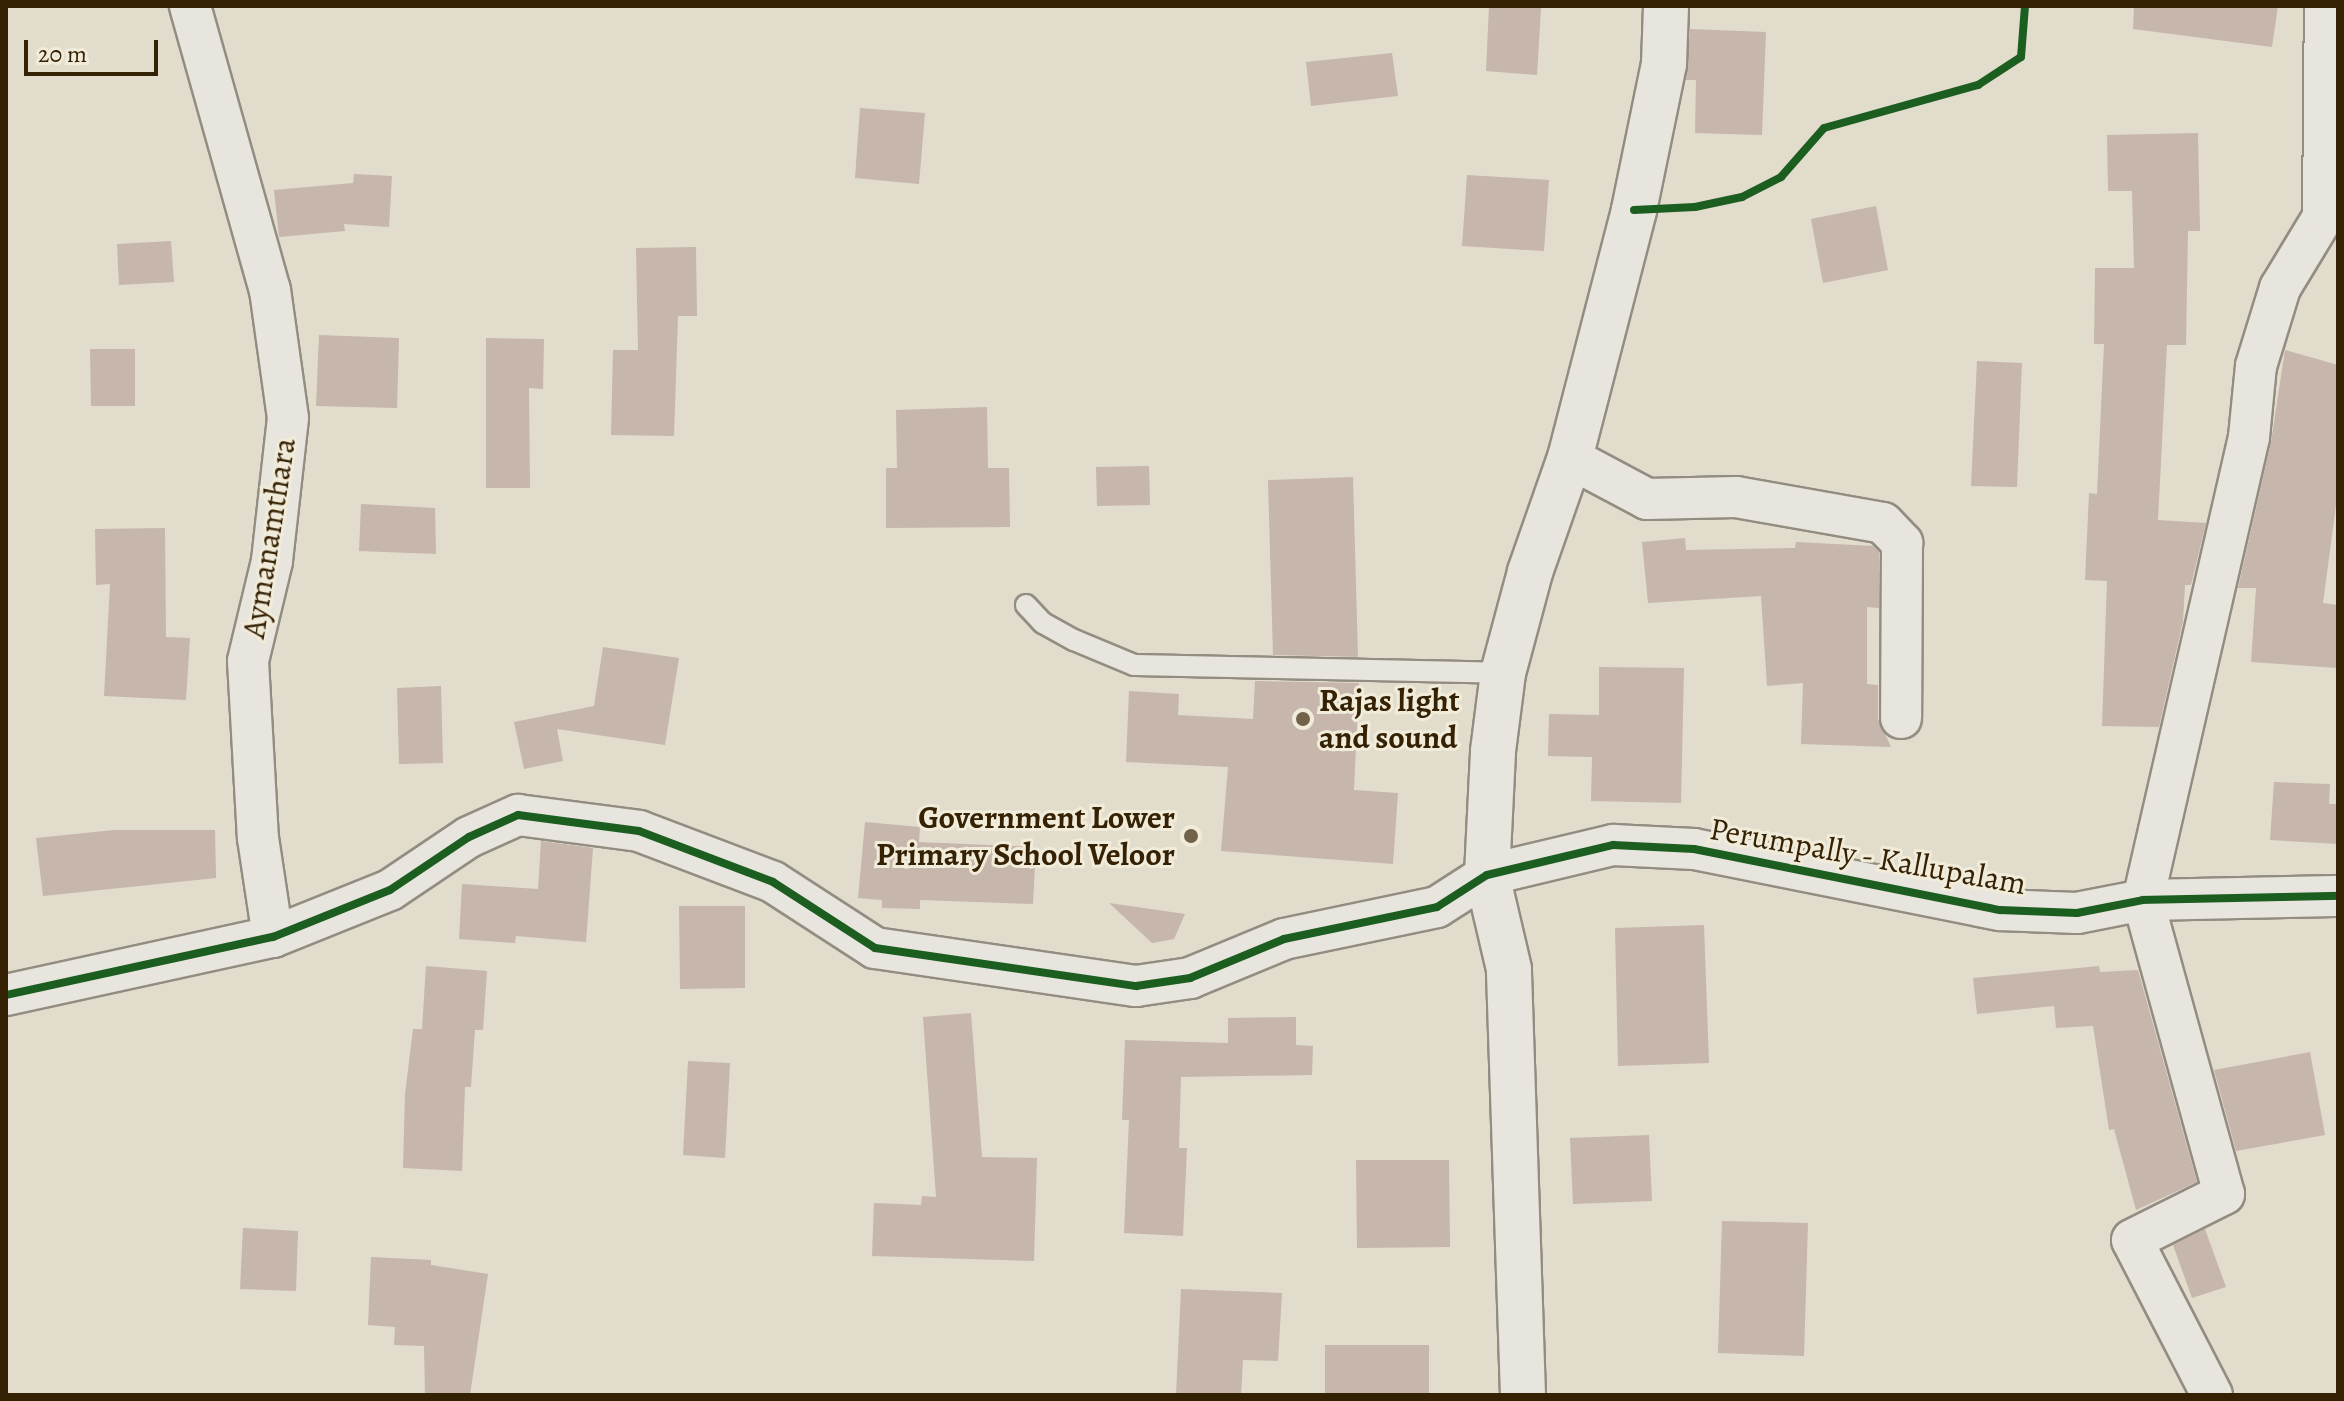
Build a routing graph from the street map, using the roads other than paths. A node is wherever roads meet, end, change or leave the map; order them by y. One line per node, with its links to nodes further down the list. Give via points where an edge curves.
1 (190, 6): 12 (street, Aymanamthara, via 270,290 288,418 272,561 248,661 258,838)
2 (1666, 6): 5 (street, via 1664,64 1634,210)
3 (2325, 6): 4 (street)
4 (2331, 222): 11 (street, via 2280,288 2256,366 2249,437)
5 (1570, 458): 7 (street, via 1530,572); 8 (street, via 1647,499 1736,497 1883,523 1902,543)
6 (1026, 605): 7 (lane, via 1043,623 1134,665)
7 (1503, 673): 9 (street)
8 (1901, 718)
9 (1487, 875): 11 (street, Perumpally - Kallupalam, via 1613,845 1661,844 2000,910 2077,913); 12 (street, Perumpally - Kallupalam, via 1437,907 1284,939 1190,978 1136,986 875,948 773,882 639,831 518,815 469,837 390,890); 14 (street, via 1509,969)
10 (2338, 896): 11 (street, Perumpally - Kallupalam)
11 (2143, 900): 15 (street, via 2224,1194 2132,1240)
12 (273, 937): 13 (street, Perumpally - Kallupalam)
13 (6, 995)
14 (1523, 1395)
15 (2212, 1395)

